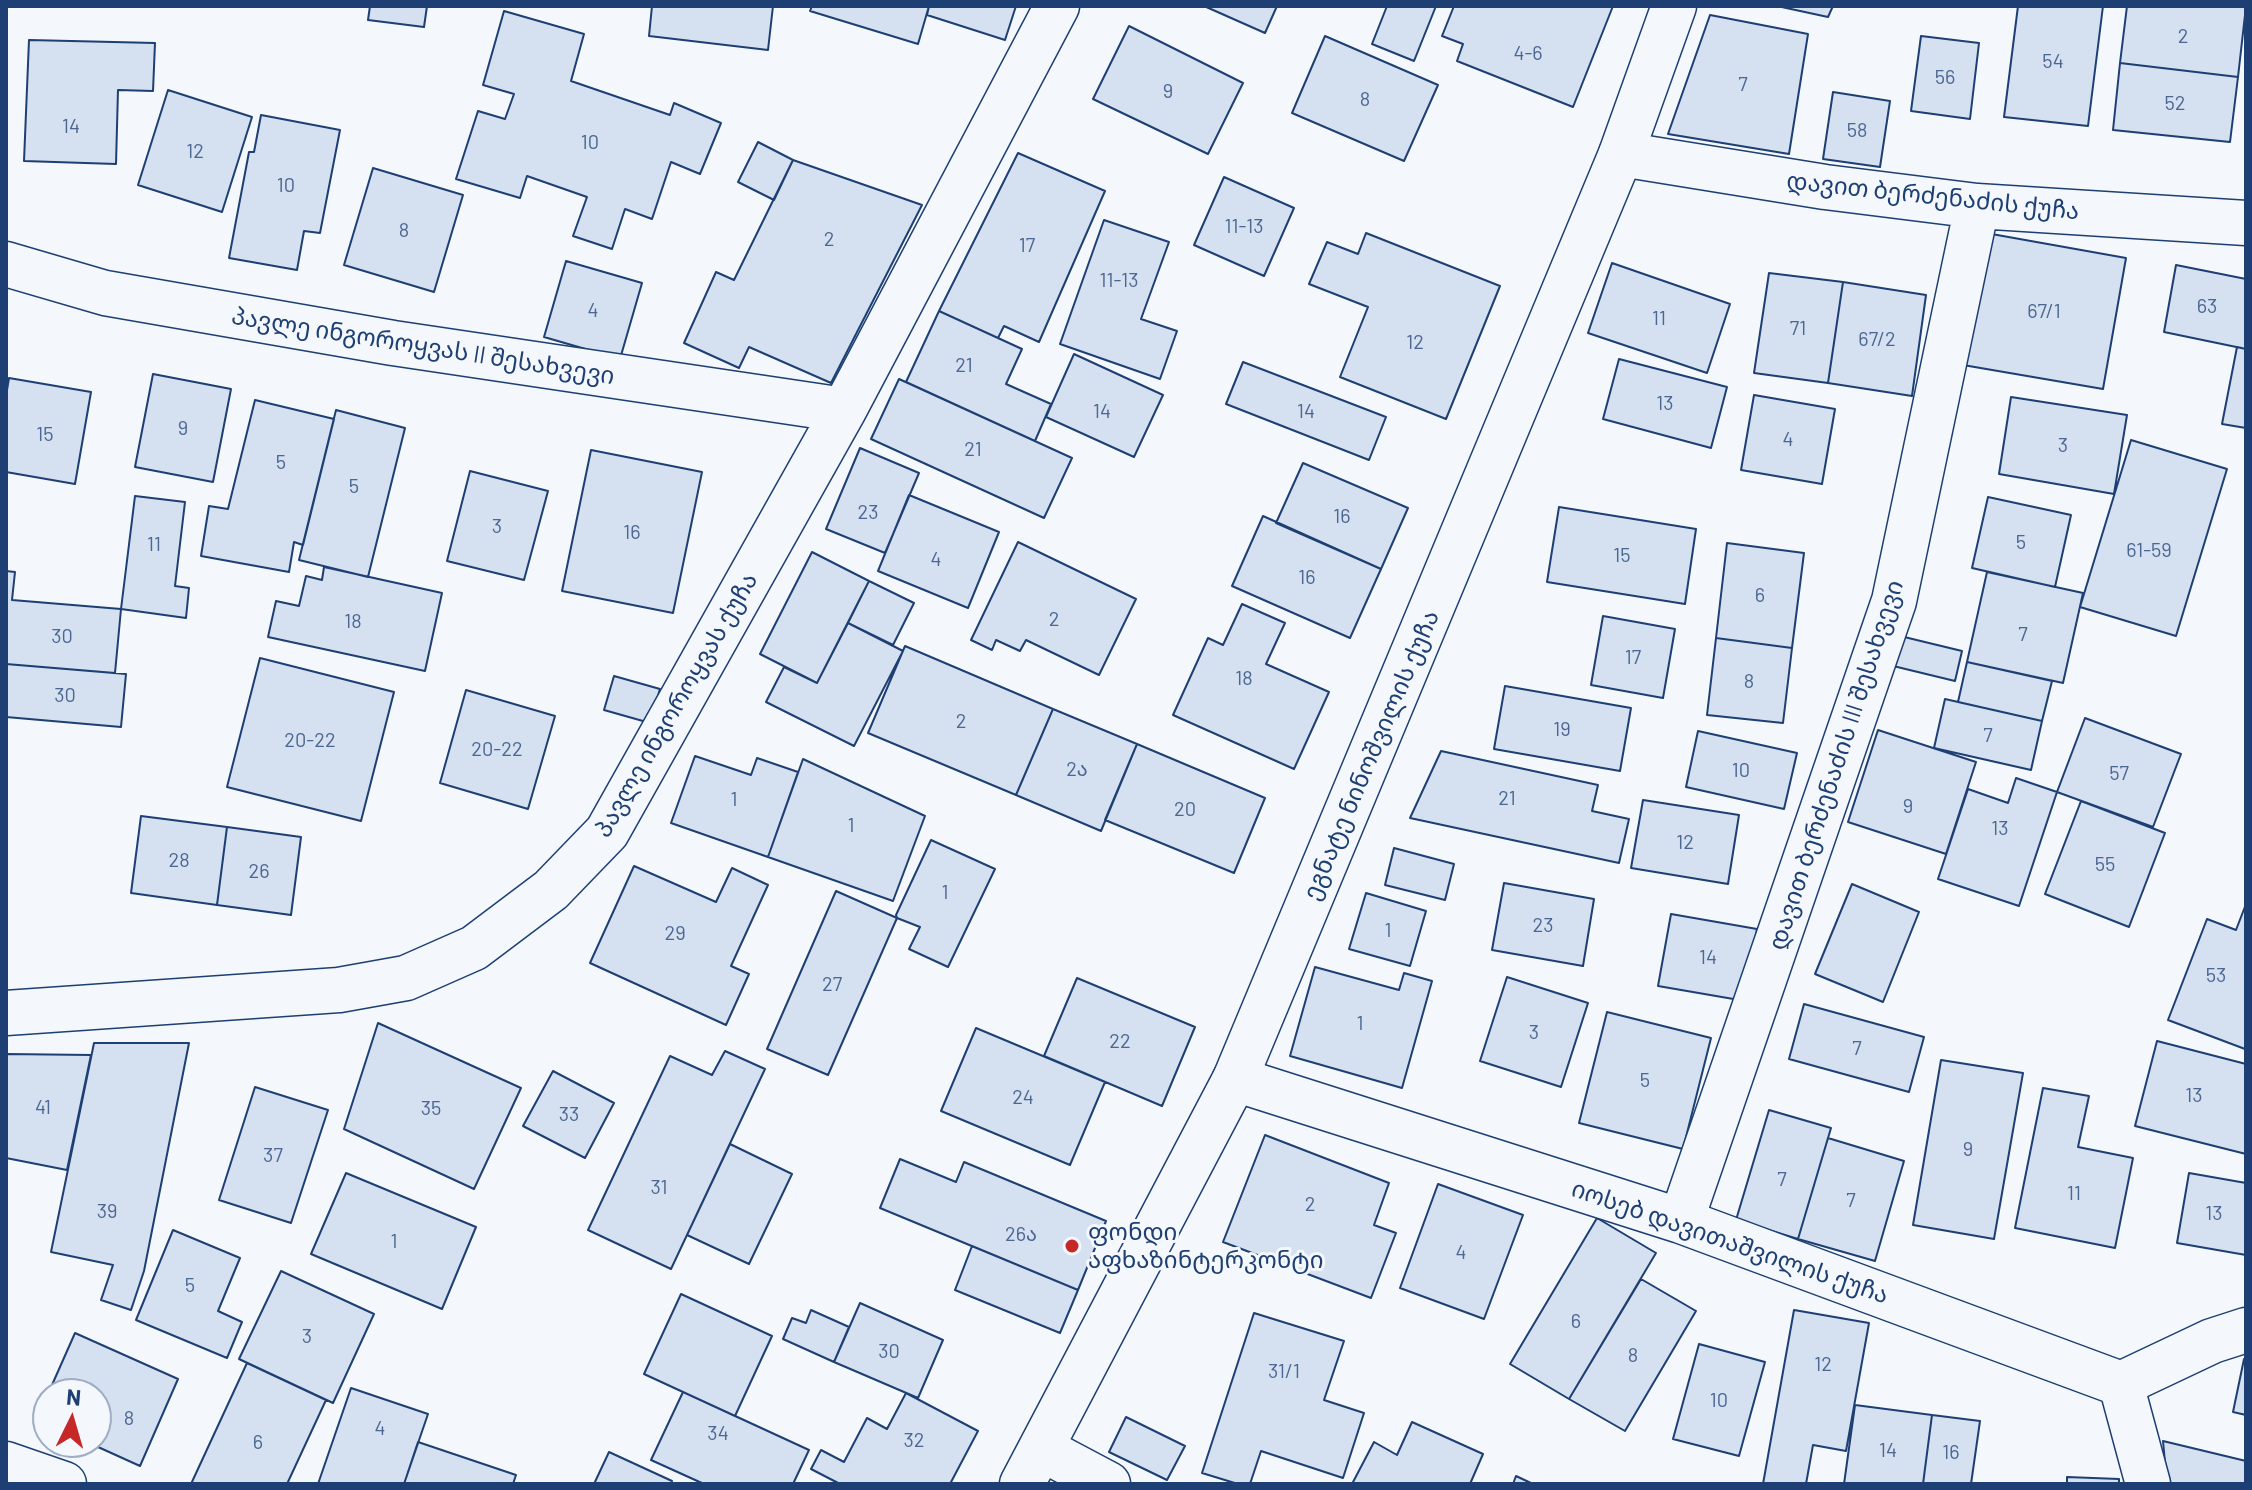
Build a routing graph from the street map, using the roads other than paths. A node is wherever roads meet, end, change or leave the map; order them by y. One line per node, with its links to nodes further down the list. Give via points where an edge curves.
1 (1057, 6): 7 (street, პავლე ინგოროყვას ქუჩა)
2 (1674, 6): 3 (street, ეგნატე ნინოშვილის ქუჩა)
3 (1621, 154): 4 (street, დავით ბერძენაძის ქუჩა); 9 (street, ეგნატე ნინოშვილის ქუჩა)
4 (1977, 206): 5 (street, დავით ბერძენაძის ქუჩა); 10 (street, დავით ბერძენაძის III შესახვევი, via 1894,601)
5 (2245, 211)
6 (6, 264): 7 (street, პავლე ინგოროყვას II შესახვევი, via 105,293 393,343)
7 (844, 410): 8 (street, პავლე ინგოროყვას ქუჩა, via 607,832 551,890 474,948 406,978 339,990)
8 (6, 1013)
9 (1235, 1079): 10 (street, იოსებ დავითაშვილის ქუჩა); 14 (street, ეგნატე ნინოშვილის ქუჩა)
10 (1681, 1221): 12 (street, იოსებ დავითაშვილის ქუჩა)
11 (2246, 1330): 12 (street)
12 (2121, 1384): 17 (street)
13 (6, 1464): 15 (street)
14 (1032, 1466): 16 (street)
15 (64, 1484)
16 (1108, 1484)
17 (2148, 1484)

